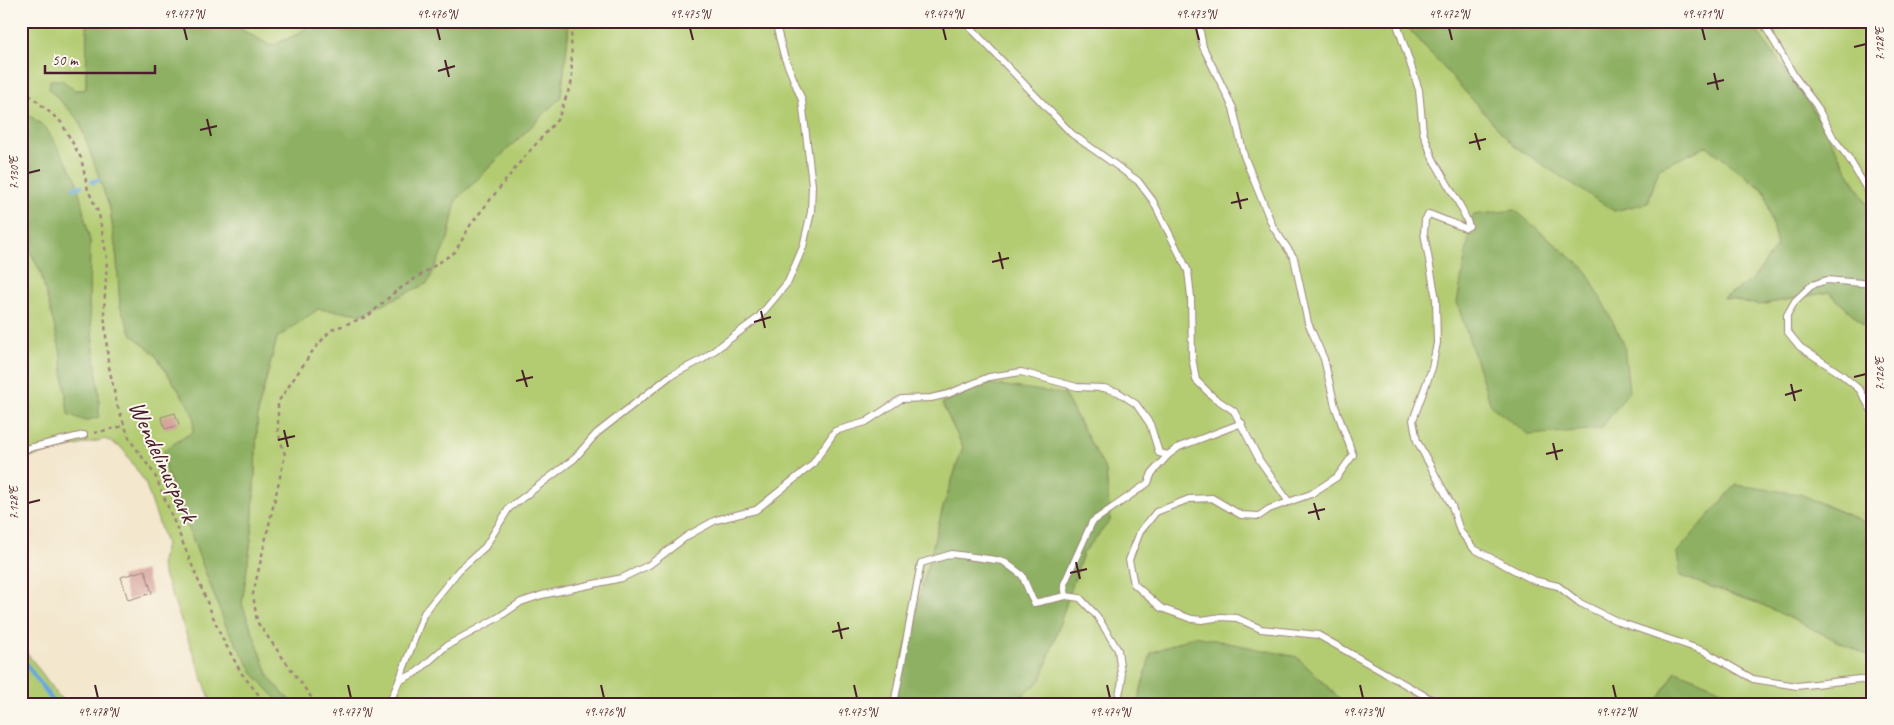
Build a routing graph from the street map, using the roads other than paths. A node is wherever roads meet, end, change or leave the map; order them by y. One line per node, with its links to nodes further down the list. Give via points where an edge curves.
1 (776, 21): 15 (lane, via 784,56 802,100 812,185 812,212 803,247 788,282 758,318 704,359 670,376 597,433 574,458 509,508 485,547 459,570 424,613)
2 (964, 21): 9 (lane, via 1072,134 1138,181 1153,201 1188,271 1196,380 1234,411)
3 (1198, 21): 13 (lane, via 1203,48 1233,108 1244,156 1273,227 1294,258 1308,323 1324,359 1335,406 1353,455 1337,477 1311,494)
4 (1396, 21): 16 (lane, via 1419,90 1423,132 1433,159 1469,226 1465,228 1429,214 1425,220 1424,233 1436,299 1437,343 1432,368 1413,420 1417,440 1452,506 1460,531 1474,549 1533,580 1558,586 1580,603 1619,622 1704,651 1753,679 1796,686 1859,679)
5 (1762, 21): 6 (lane)
6 (1873, 200)
7 (1873, 284): 8 (lane, via 1827,280 1812,285 1795,301 1787,315 1787,331 1800,347 1860,390)
8 (1873, 413)
9 (1242, 423): 12 (lane); 13 (lane, via 1260,461)
10 (84, 435): 11 (lane)
11 (21, 450)
12 (1168, 455): 14 (lane, via 1152,473 1148,483 1092,522 1064,584); 15 (lane, via 1159,453 1150,424 1136,404 1118,392 1104,388 1077,386 1021,372 989,377 931,398 901,399 866,422 835,431 812,465 756,510 716,520 687,536 649,565 622,578 521,602 499,618 446,646)
13 (1289, 502): 20 (lane, via 1259,516 1241,515 1212,498 1189,499 1156,512 1140,532 1129,560 1134,584 1161,608 1192,619 1237,618 1261,629 1318,635)
14 (1066, 596): 18 (lane, via 1034,603 1022,575 1003,561 952,554 922,563); 19 (lane, via 1080,598 1097,616 1118,650 1122,682)
15 (399, 682): 17 (lane)
16 (1873, 683)
17 (389, 704)
18 (894, 704)
19 (1117, 704)
20 (1443, 704)

